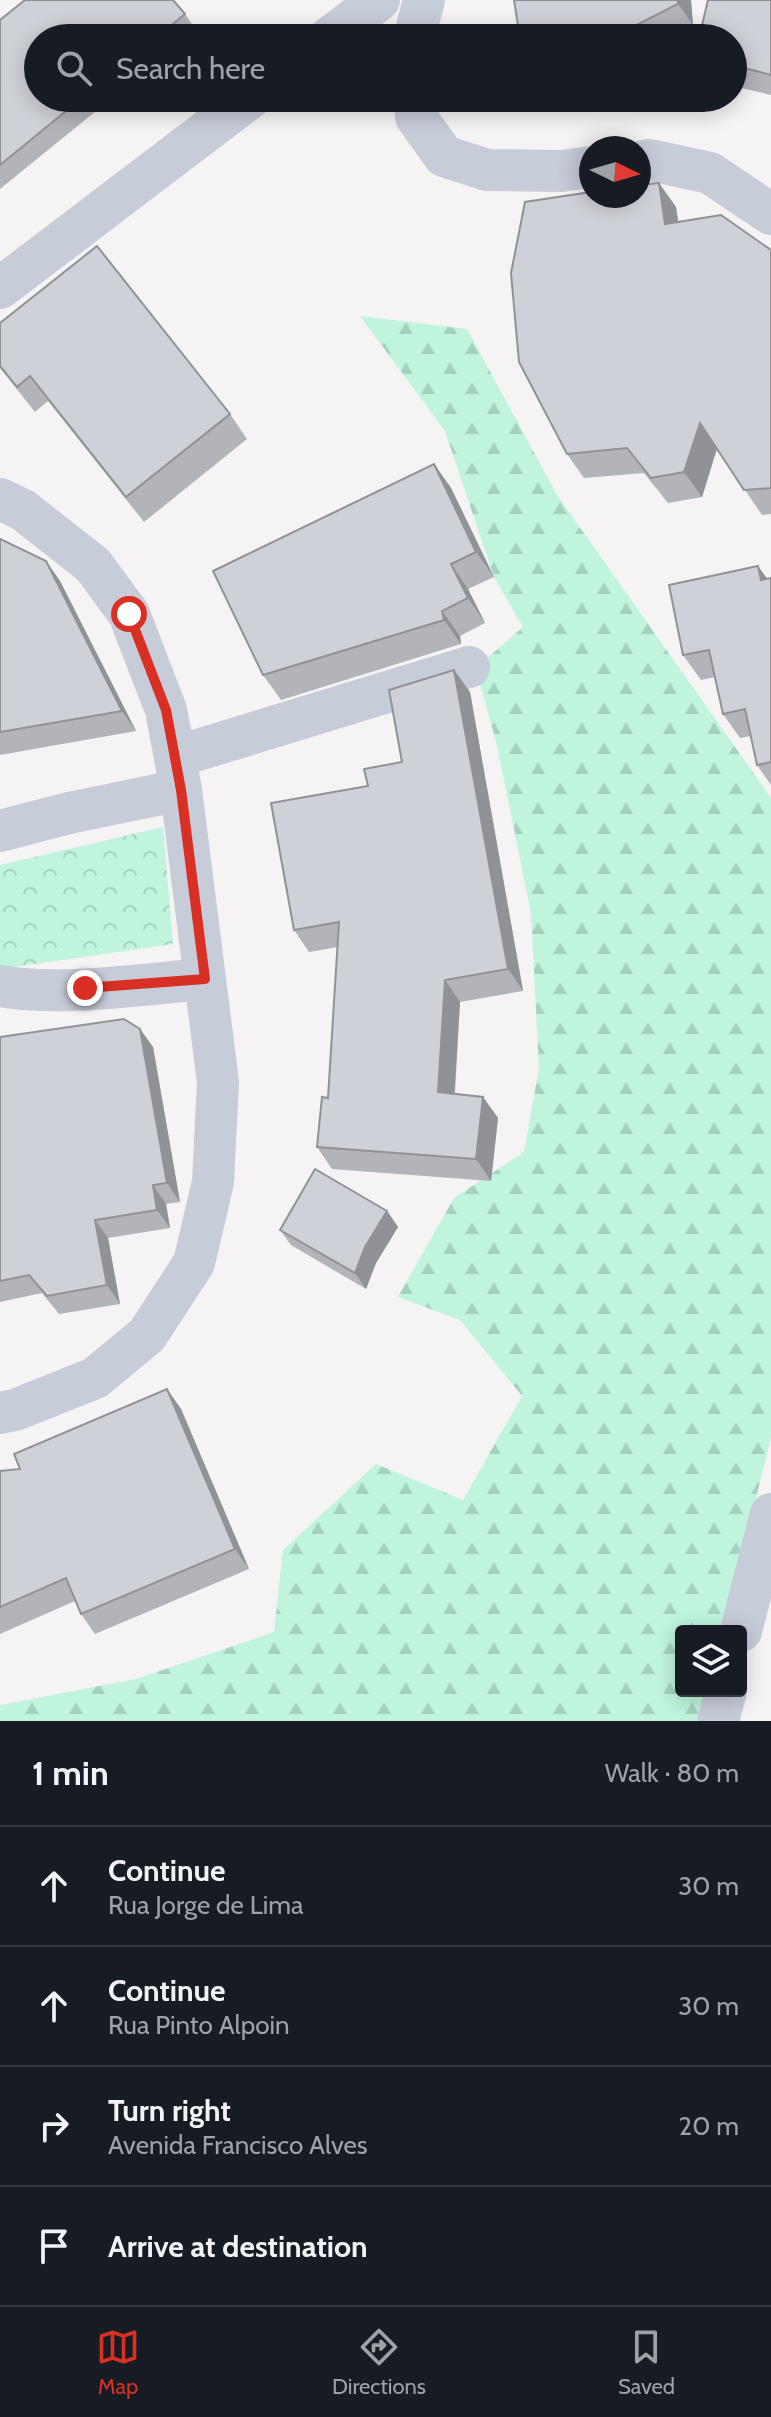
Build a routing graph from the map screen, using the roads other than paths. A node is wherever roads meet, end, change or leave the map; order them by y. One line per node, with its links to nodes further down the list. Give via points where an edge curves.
1 (379, 0): 3 (street)
2 (424, 0): 4 (street)
3 (347, 24)
4 (418, 24)
5 (232, 112): 10 (street)
6 (416, 112): 8 (street, via 444,156 487,170)
7 (651, 160): 9 (street, via 710,173)
8 (579, 169)
9 (771, 214)
10 (0, 288)
11 (0, 499): 13 (street, via 23,510 93,565 129,614 166,710)
12 (469, 667): 13 (street)
13 (178, 773): 14 (street, via 69,813); 15 (street)
14 (0, 831)
15 (205, 979): 16 (street, via 85,988); 17 (street, via 218,1082 213,1182 194,1263 147,1335 95,1378)
16 (0, 986)
17 (0, 1413)
18 (771, 1514): 19 (street)
19 (743, 1625)
20 (724, 1697): 21 (street)
21 (718, 1721)

